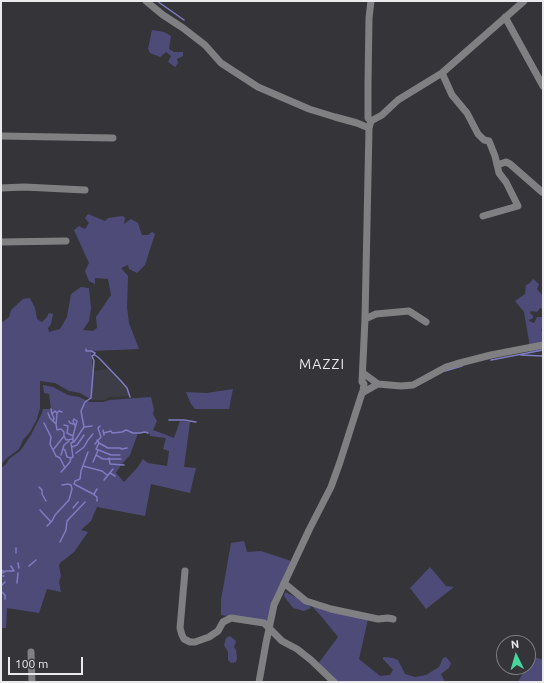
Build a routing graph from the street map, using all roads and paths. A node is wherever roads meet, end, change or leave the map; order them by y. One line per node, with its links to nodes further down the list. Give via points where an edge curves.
1 (146, 1): 7 (street, via 205,45 221,63 258,87 309,109)
2 (371, 1): 7 (street, via 368,84)
3 (524, 1): 4 (street)
4 (505, 17): 5 (street); 6 (street)
5 (442, 73): 7 (street, via 398,100); 10 (street, via 452,95 467,113 478,134 489,141)
6 (543, 86)
7 (370, 125): 17 (street)
8 (1, 136): 9 (street)
9 (113, 138)
10 (497, 165): 13 (street, via 506,162 510,164); 14 (street, via 518,206)
11 (1, 188): 12 (street)
12 (85, 190)
13 (543, 191)
14 (484, 216)
15 (66, 241): 16 (street)
16 (1, 242)
17 (365, 319): 18 (street, via 376,314 408,311); 20 (street)
18 (426, 322)
19 (543, 346): 21 (street, via 491,355 446,367 413,385)
20 (363, 374): 21 (street); 22 (street)
21 (378, 384): 22 (street)
22 (363, 391): 24 (street, via 331,487)
23 (185, 571): 26 (street, via 180,628 184,639 196,642 209,637 218,631 223,622 231,618 264,623)
24 (284, 583): 25 (street, via 306,601 378,619); 26 (street, via 274,605)
25 (393, 619)
26 (269, 627): 29 (street); 30 (street, via 282,641 311,660)
27 (31, 652): 28 (street)
28 (32, 682)
29 (259, 682)
30 (334, 682)

